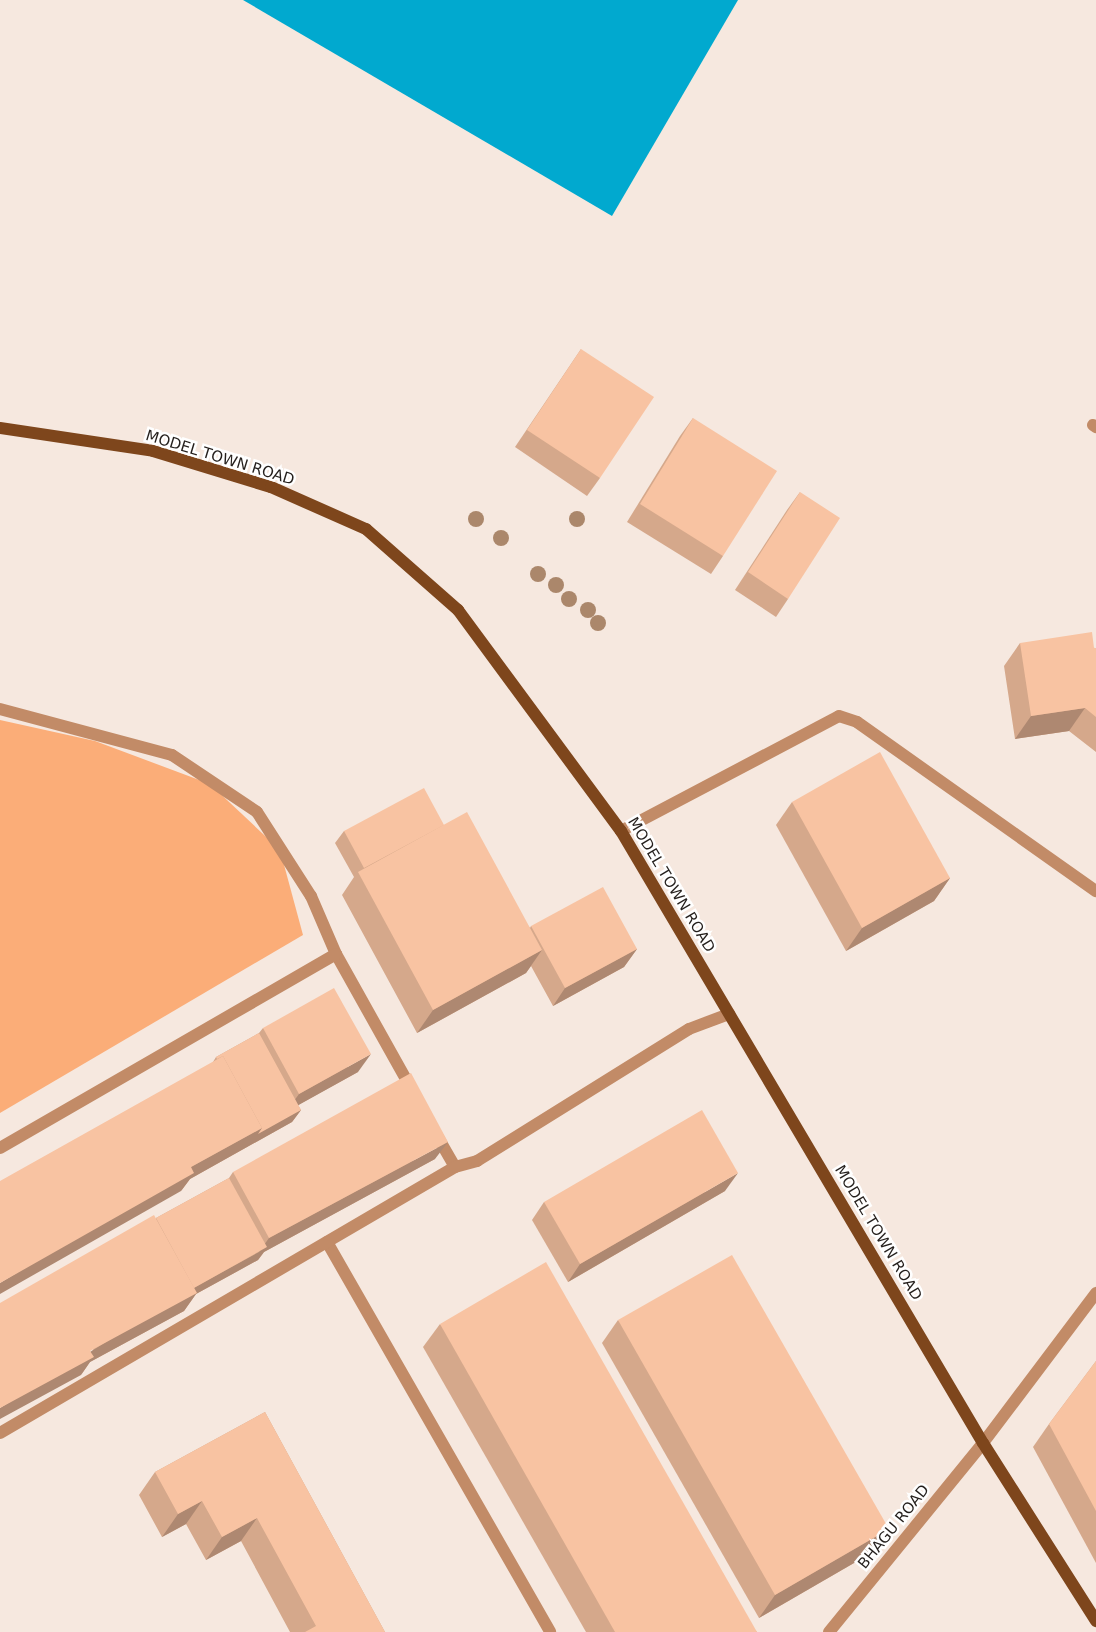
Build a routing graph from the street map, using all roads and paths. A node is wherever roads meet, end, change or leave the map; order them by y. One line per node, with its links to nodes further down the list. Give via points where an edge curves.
1 (0, 428): 3 (main road, MODEL TOWN ROAD, via 153,451 271,487 366,529 458,610)
2 (0, 709): 5 (street, via 172,755 256,812 311,896)
3 (621, 832): 4 (street, via 839,716 857,722); 6 (main road, MODEL TOWN ROAD)
4 (1096, 891)
5 (336, 954): 7 (street); 9 (street)
6 (729, 1014): 10 (street, via 689,1029 477,1161); 14 (main road, MODEL TOWN ROAD)
7 (417, 1099)
8 (431, 1124): 10 (street)
9 (0, 1148)
10 (455, 1167): 11 (street)
11 (327, 1242): 13 (street); 16 (street)
12 (1096, 1293): 14 (street, BHAGU ROAD)
13 (0, 1433)
14 (983, 1443): 15 (main road, MODEL TOWN ROAD); 17 (street, BHAGU ROAD)
15 (1096, 1621)
16 (544, 1630)
17 (830, 1632)

